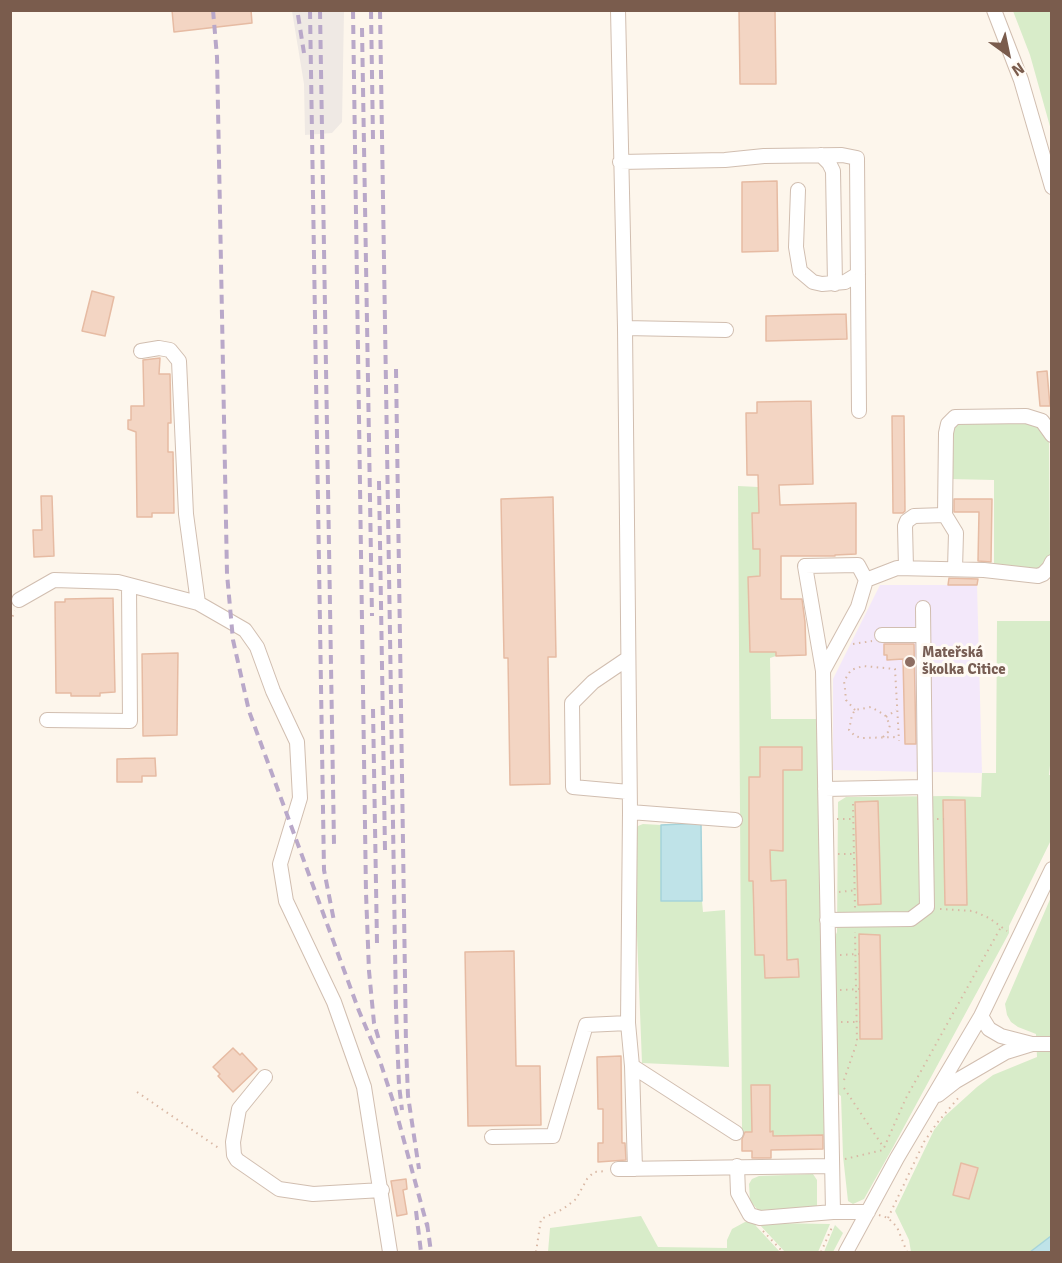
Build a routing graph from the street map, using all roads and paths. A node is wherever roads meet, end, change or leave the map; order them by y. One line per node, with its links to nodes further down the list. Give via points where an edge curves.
1 (618, 10): 4 (street)
2 (994, 10): 5 (street, via 1021,80)
3 (821, 155): 4 (street); 7 (street, via 857,158); 8 (street, via 832,171)
4 (620, 162): 9 (street)
5 (1052, 187)
6 (798, 190): 8 (street, via 796,247 800,271 813,282)
7 (858, 274): 8 (street); 12 (street)
8 (835, 284)
9 (625, 328): 10 (street); 26 (street)
10 (726, 330)
11 (141, 351): 21 (street, via 159,348 170,351 179,361 186,514)
12 (859, 411)
13 (1052, 435): 14 (street, via 1042,421 1026,416 955,417 946,433)
14 (945, 515): 16 (street, via 914,516 907,521); 17 (street, via 956,533)
15 (1052, 562): 17 (street, via 1038,576)
16 (906, 568): 17 (street); 18 (street, via 889,569)
17 (955, 569)
18 (866, 580): 25 (street, via 858,607); 27 (street, via 858,565 805,566)
19 (129, 585): 20 (street, via 54,580); 21 (street); 31 (street, via 130,721)
20 (19, 600)
21 (198, 603): 74 (street, via 244,630 257,647 297,742 300,798 280,864 286,901 334,1002 364,1087)
22 (923, 608): 23 (street)
23 (923, 634): 24 (street); 33 (street)
24 (884, 635): 25 (path, via 880,640 849,644)
25 (840, 640): 27 (street)
26 (627, 660): 35 (street); 35 (street, via 593,682 572,703 573,787)
27 (823, 671): 34 (street)
28 (855, 710): 29 (path, via 846,700 844,681 851,670 863,666 895,669); 30 (path, via 871,707); 32 (path, via 851,734)
29 (897, 710): 30 (path); 32 (path, via 899,739)
30 (886, 717): 32 (path, via 890,725)
31 (47, 720)
32 (883, 737)
33 (926, 787): 34 (street); 46 (street)
34 (825, 789): 38 (street)
35 (630, 792): 37 (street)
36 (853, 804): 40 (path)
37 (630, 812): 39 (street); 55 (street)
38 (825, 819): 40 (path); 42 (street)
39 (735, 820)
40 (854, 820): 41 (path)
41 (855, 854): 42 (path); 44 (path)
42 (826, 855): 45 (street)
43 (1052, 869): 53 (street)
44 (856, 890): 45 (path); 48 (path)
45 (827, 892): 47 (street)
46 (927, 907): 48 (street, via 911,919); 68 (path, via 973,911 1001,927 906,1098)
47 (828, 920): 48 (street); 50 (street)
48 (855, 920): 49 (path)
49 (857, 954): 50 (path); 51 (path)
50 (828, 955): 52 (street)
51 (858, 989): 52 (path); 54 (path)
52 (828, 990): 56 (street)
53 (981, 1016): 57 (street, via 988,1029 1001,1036); 65 (street)
54 (858, 1022): 56 (path); 61 (path, via 857,1042)
55 (628, 1023): 59 (street); 67 (street, via 586,1025 553,1136)
56 (829, 1023): 71 (street)
57 (1034, 1044): 58 (street); 65 (street, via 1006,1052)
58 (1052, 1044)
59 (632, 1066): 66 (street); 73 (street)
60 (265, 1077): 69 (street, via 239,1109 233,1142)
61 (843, 1086): 64 (path); 68 (path)
62 (137, 1092): 69 (path)
63 (960, 1095): 83 (path, via 924,1142 888,1218 897,1227)
64 (839, 1096)
65 (932, 1100): 76 (street)
66 (736, 1133)
67 (492, 1137)
68 (884, 1148): 71 (path, via 840,1160)
69 (237, 1160): 74 (street, via 279,1189 313,1194)
70 (737, 1166): 71 (street); 73 (street); 77 (street, via 738,1193)
71 (832, 1166): 75 (street)
72 (618, 1169): 73 (street); 79 (path, via 594,1172 576,1199 541,1219)
73 (635, 1169)
74 (382, 1190): 78 (street)
75 (836, 1212): 76 (street); 77 (street, via 760,1218); 81 (path)
76 (868, 1212): 82 (street)
77 (750, 1215): 80 (path)
78 (390, 1252)
79 (536, 1252)
80 (783, 1252)
81 (821, 1252)
82 (846, 1252)
83 (907, 1252)

